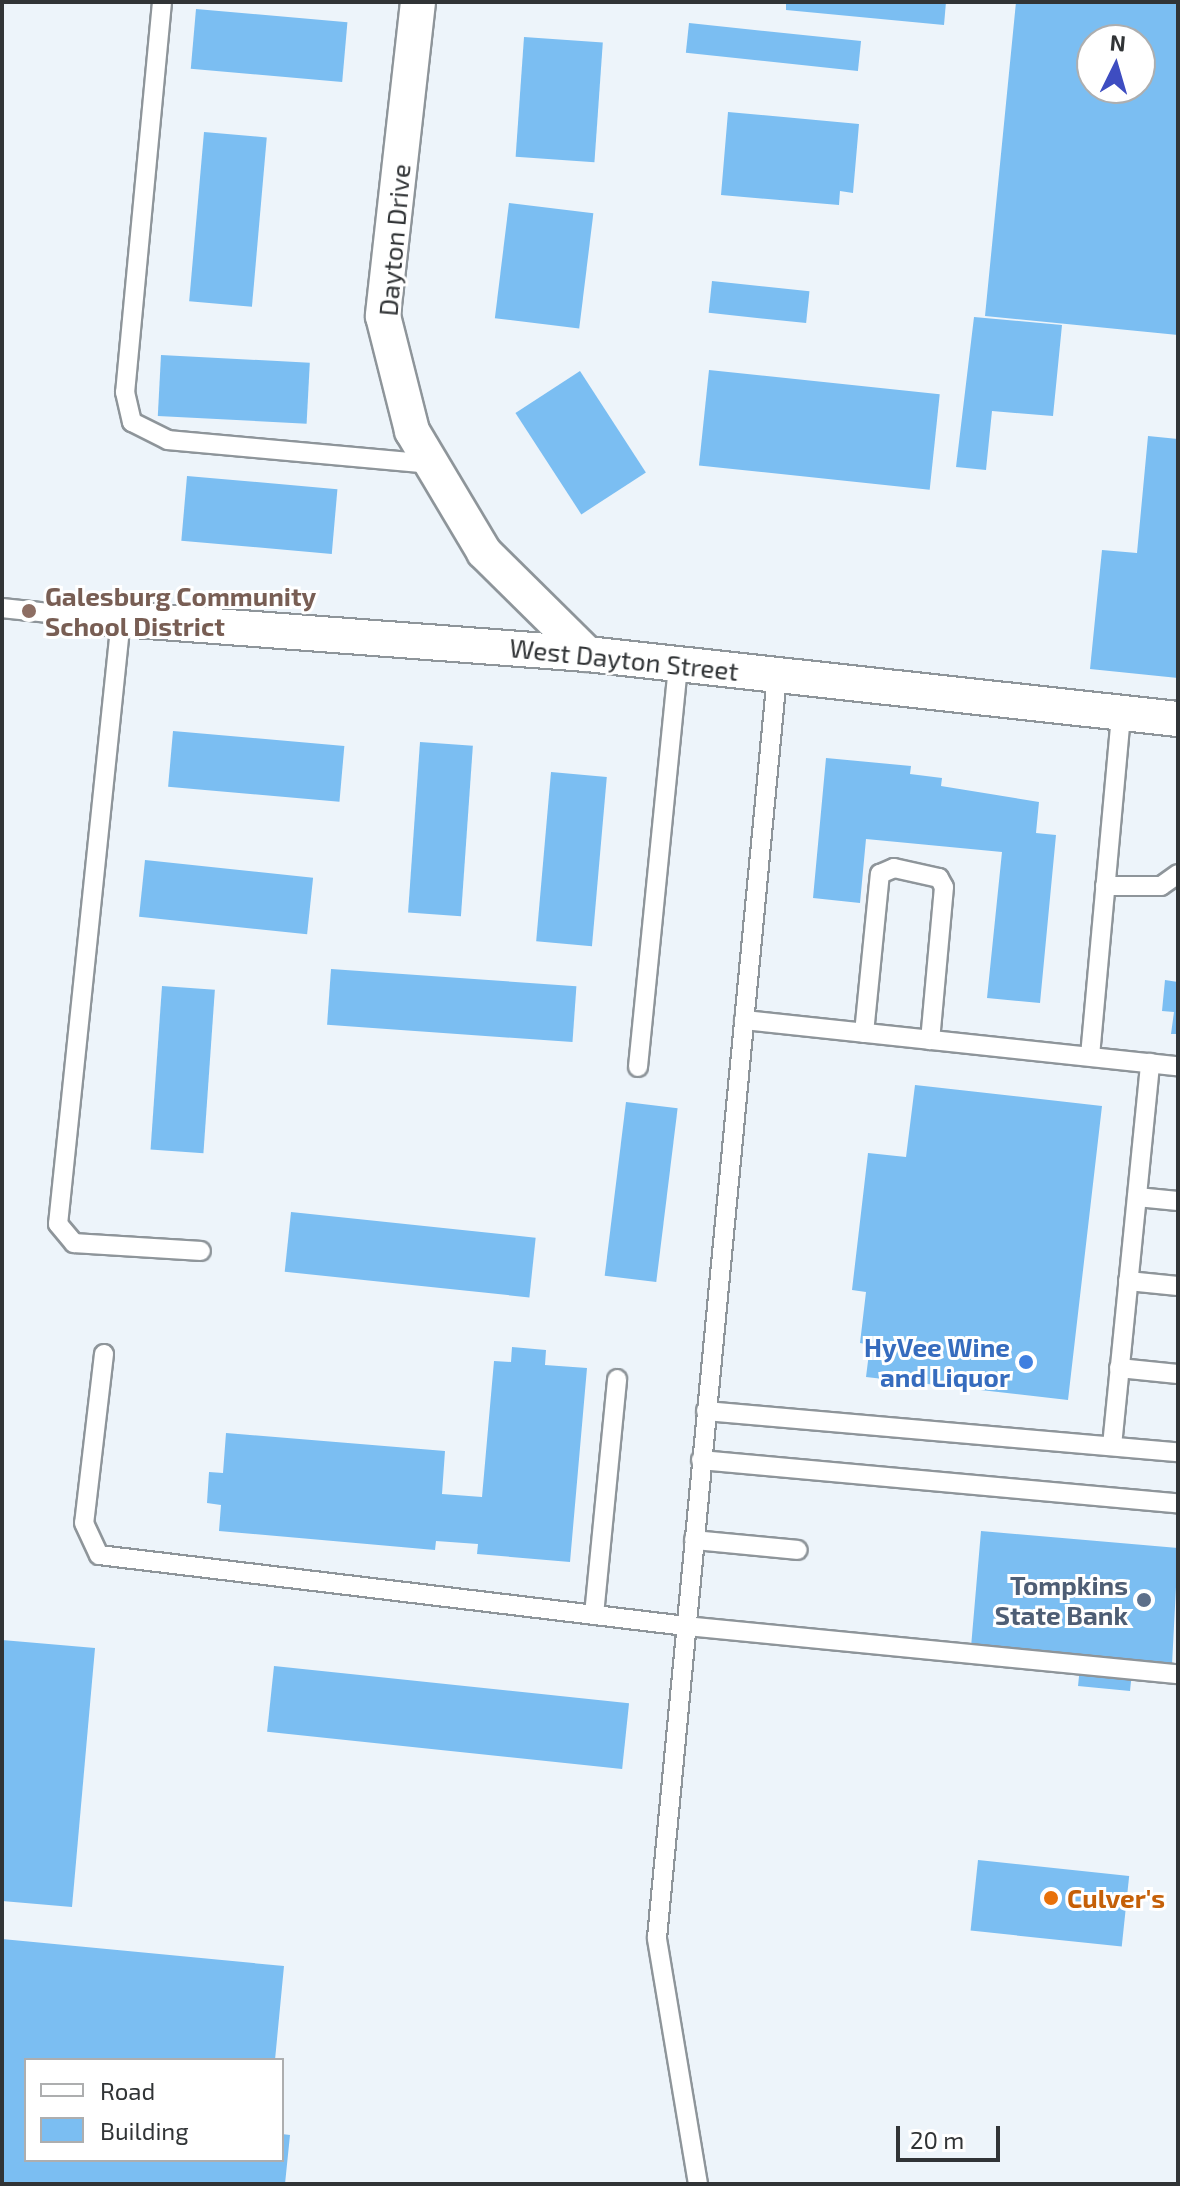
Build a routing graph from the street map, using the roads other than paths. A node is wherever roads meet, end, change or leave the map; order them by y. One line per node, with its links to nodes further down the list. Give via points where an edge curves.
1 (162, 2): 3 (lane, via 125,392 132,422 168,440)
2 (412, 3): 3 (street, Dayton Drive, via 383,316 412,431)
3 (431, 464): 7 (street, Dayton Drive, via 484,552)
4 (2, 608): 5 (lane)
5 (69, 615): 6 (street, West Dayton Street)
6 (121, 619): 7 (street, West Dayton Street); 23 (lane, via 58,1224 74,1243)
7 (587, 654): 8 (street, West Dayton Street)
8 (678, 663): 9 (street, West Dayton Street); 20 (lane)
9 (777, 675): 10 (street, West Dayton Street); 14 (lane)
10 (1121, 713): 11 (street, West Dayton Street); 13 (lane)
11 (1178, 719)
12 (1178, 874): 13 (lane, via 1161,886)
13 (1105, 886): 17 (lane)
14 (744, 1020): 15 (lane); 30 (lane)
15 (864, 1033): 16 (lane); 16 (lane, via 880,874 894,868 939,878 944,887)
16 (930, 1040): 17 (lane)
17 (1090, 1056): 18 (lane)
18 (1150, 1063): 19 (lane); 21 (lane)
19 (1178, 1066)
20 (638, 1067)
21 (1137, 1197): 22 (lane); 24 (lane)
22 (1178, 1201)
23 (201, 1251)
24 (1128, 1281): 25 (lane); 27 (lane)
25 (1178, 1286)
26 (104, 1354): 37 (lane, via 84,1523 99,1555)
27 (1119, 1368): 28 (lane); 31 (lane)
28 (1178, 1374)
29 (617, 1379): 37 (lane)
30 (706, 1411): 31 (lane); 33 (lane)
31 (1112, 1446): 32 (lane)
32 (1178, 1452)
33 (701, 1460): 34 (lane); 35 (lane)
34 (1178, 1503)
35 (694, 1540): 36 (lane); 38 (lane)
36 (798, 1550)
37 (594, 1615): 38 (lane)
38 (686, 1626): 39 (lane); 40 (lane, via 657,1938)
39 (1178, 1674)
40 (698, 2184)

